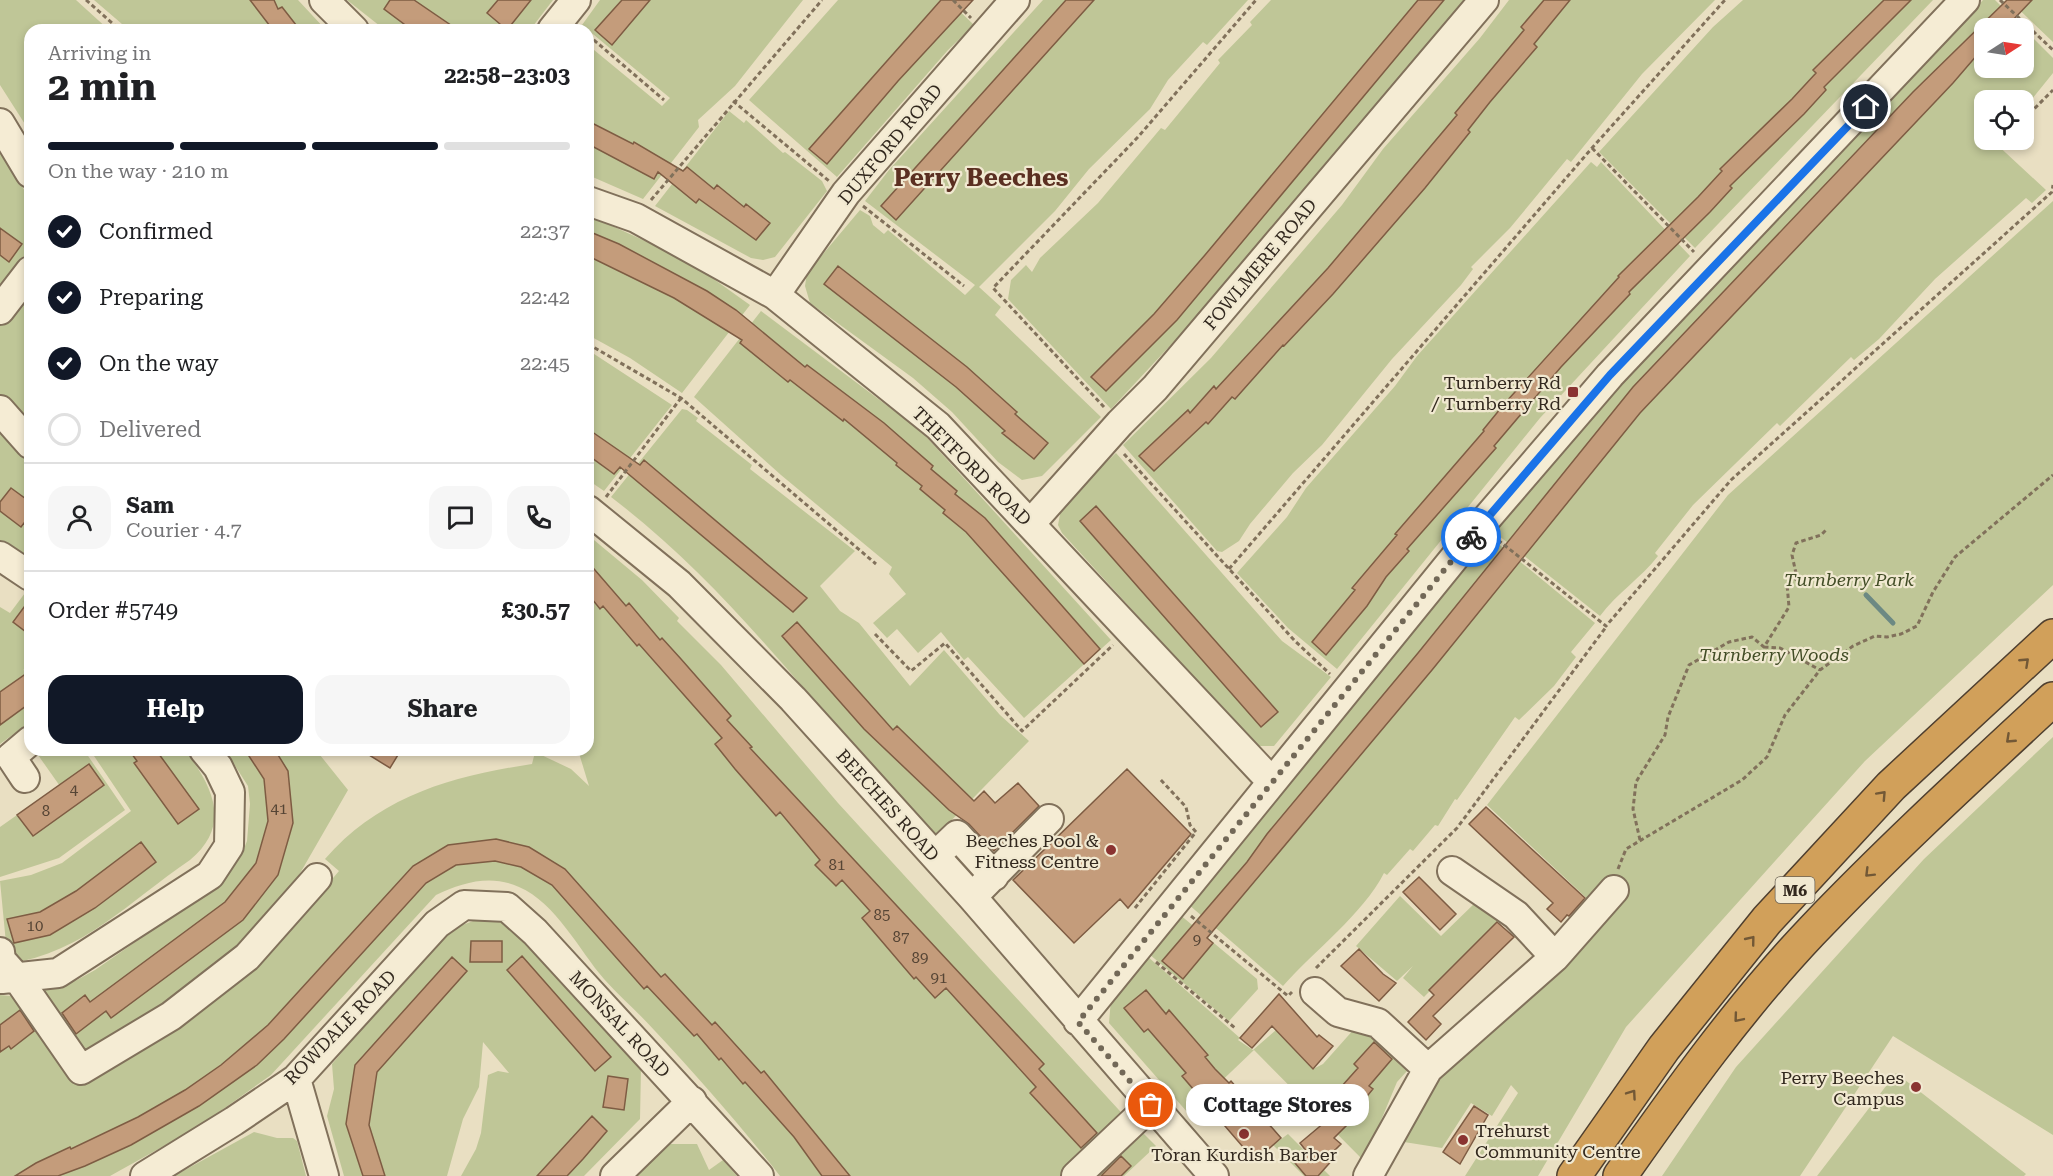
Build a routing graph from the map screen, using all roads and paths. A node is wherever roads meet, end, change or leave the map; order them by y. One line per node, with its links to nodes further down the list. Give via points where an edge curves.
1 (86, 0): 11 (path)
2 (324, 0): 12 (street)
3 (576, 0): 13 (street)
4 (822, 0): 18 (path)
5 (1015, 0): 24 (street, DUXFORD ROAD)
6 (1256, 0): 35 (path, via 1138,137 993,288)
7 (1484, 0): 35 (street, FOWLMERE ROAD, via 1162,379)
8 (1725, 0): 21 (path)
9 (1965, 0): 27 (street)
10 (2000, 0): 15 (path)
11 (113, 24)
12 (348, 24)
13 (557, 24)
14 (594, 40): 17 (path)
15 (2053, 50)
16 (2053, 90): 19 (path)
17 (664, 100)
18 (733, 101): 24 (path); 26 (path)
19 (2034, 109)
20 (0, 123): 22 (street)
21 (1592, 148): 27 (path); 45 (path)
22 (24, 163)
23 (2053, 184): 47 (path, via 2052,192 1731,480)
24 (846, 194): 29 (path); 30 (street, DUXFORD ROAD)
25 (594, 203): 26 (street, THETFORD ROAD)
26 (636, 218): 30 (street, THETFORD ROAD)
27 (1711, 270): 41 (street, via 1610,375)
28 (24, 279): 31 (street)
29 (964, 286)
30 (775, 295): 40 (street, THETFORD ROAD, via 938,426)
31 (0, 310)
32 (594, 347): 33 (path)
33 (681, 398): 38 (path); 44 (path)
34 (0, 410): 36 (street)
35 (1114, 430): 40 (street, FOWLMERE ROAD); 45 (path)
36 (24, 437)
37 (2053, 475): 52 (path, via 1955,557 1917,626 1901,634 1875,636 1853,646)
38 (594, 508)
39 (594, 515): 62 (street, BEECHES ROAD, via 695,600 793,699)
40 (1031, 523): 48 (street, THETFORD ROAD)
41 (1480, 525): 47 (path); 53 (street)
42 (1827, 529): 51 (path, via 1796,543 1792,555 1797,578 1786,584 1789,608)
43 (0, 556): 46 (street)
44 (876, 564)
45 (1229, 569): 53 (path, via 1295,641)
46 (24, 572)
47 (1606, 626): 75 (path, via 1457,828)
48 (1130, 630): 49 (path, via 1022,731 945,643 910,671); 59 (street, THETFORD ROAD, via 1147,667)
49 (875, 634)
50 (2053, 636): 89 (highway, M6, one-way to 50, via 1664,1048 1767,920 1891,786)
51 (1764, 647): 52 (path, via 1780,648); 61 (path, via 1752,637 1740,638 1689,665 1665,735 1636,782 1633,809)
52 (1820, 670): 61 (path, via 1785,715 1767,757 1742,780)
53 (1347, 690): 59 (street)
54 (2053, 699): 90 (highway, M6, one-way to 90, via 1918,824 1809,934 1695,1069)
55 (24, 746): 57 (street, via 11,757)
56 (209, 756): 74 (street, via 230,792 229,846 210,875 58,973)
57 (25, 778)
58 (1160, 779): 70 (path, via 1186,807 1196,832)
59 (1271, 781): 68 (street)
60 (1049, 819): 64 (street)
61 (1640, 840): 66 (path, via 1626,849)
62 (935, 856): 64 (street, via 957,836); 67 (street, BEECHES ROAD)
63 (1452, 871): 73 (street, via 1516,915)
64 (994, 876): 67 (street)
65 (317, 878): 74 (street, via 247,957 171,1016 81,1070)
66 (1614, 890): 73 (street)
67 (972, 897): 76 (street, BEECHES ROAD)
68 (1173, 902): 71 (street); 75 (path, via 1288,996)
69 (464, 905): 79 (street, ROWDALE ROAD, via 437,924); 80 (street, MONSAL ROAD, via 507,907)
70 (1135, 908)
71 (1139, 947): 76 (street); 77 (path)
72 (0, 952): 74 (street)
73 (1555, 957): 78 (street)
74 (9, 979)
75 (1308, 984): 78 (street, via 1338,1012 1378,1023)
76 (1078, 1022): 81 (street, BEECHES ROAD)
77 (1235, 1028)
78 (1428, 1069): 88 (street)
79 (296, 1079): 83 (street, ROWDALE ROAD); 84 (street)
80 (692, 1101): 85 (street); 86 (street, MONSAL ROAD)
81 (1151, 1105): 82 (street, BEECHES ROAD); 87 (street)
82 (1203, 1171)
83 (145, 1176)
84 (324, 1176)
85 (615, 1176)
86 (759, 1176)
87 (1076, 1176)
88 (1368, 1176)
89 (1574, 1176)
90 (1620, 1176)

